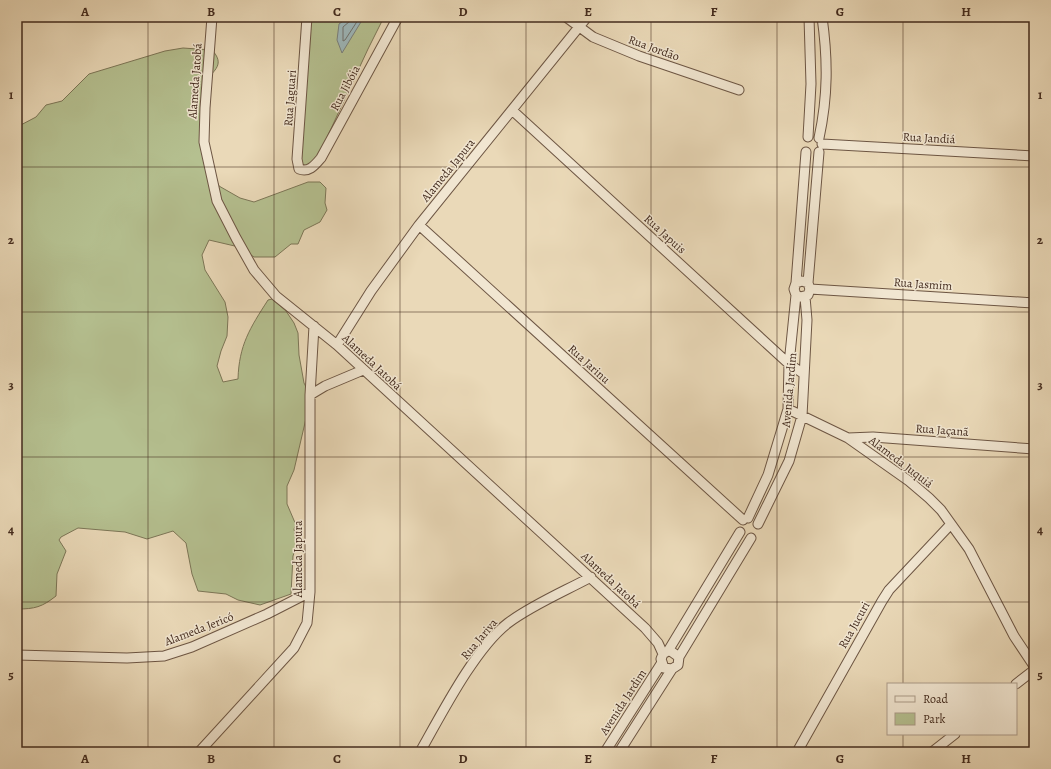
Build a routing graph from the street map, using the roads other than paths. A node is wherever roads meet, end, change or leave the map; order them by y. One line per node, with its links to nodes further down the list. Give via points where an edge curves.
1 (212, 17): 19 (street, Alameda Jatobá, via 204,108 204,142 217,201 254,270 276,296)
2 (307, 17): 15 (street, Rua Jaguari, via 297,165 302,170)
3 (398, 17): 15 (street, Rua Jibóia, via 321,158)
4 (566, 17): 8 (street, Rua Jordão)
5 (587, 17): 8 (street, Alameda Japura)
6 (809, 17): 11 (street, via 812,84)
7 (822, 17): 12 (street, Avenida Jardim, via 827,77 826,107)
8 (579, 27): 9 (street, Rua Jordão, via 593,37 639,56); 10 (street, Alameda Japura)
9 (740, 90)
10 (513, 111): 16 (street, Alameda Japura); 21 (street, Rua Japuis)
11 (808, 137): 12 (street, via 816,136); 13 (street, via 804,144)
12 (820, 145): 13 (street, via 813,155); 14 (street, Rua Jandiá); 17 (street, Avenida Jardim, via 810,271)
13 (806, 152): 17 (street, via 794,289)
14 (1034, 156)
15 (311, 168)
16 (419, 225): 20 (street, Alameda Japura, via 371,290); 29 (street, Rua Jarinu)
17 (805, 291): 18 (street, Rua Jasmim); 21 (street, Avenida Jardim); 23 (street, Avenida Jardim, via 807,309)
18 (1034, 303)
19 (314, 326): 20 (street, Alameda Jatobá); 24 (street, Alameda Japura)
20 (337, 345): 22 (street, Alameda Jatobá)
21 (789, 364): 23 (street, Rua Japuis); 25 (street, Avenida Jardim)
22 (364, 370): 24 (street, via 324,386); 34 (street, Alameda Jatobá)
23 (804, 374): 26 (street, Avenida Jardim)
24 (310, 395): 35 (street, Alameda Japura)
25 (788, 409): 26 (street, Alameda Juquiá); 29 (street, Avenida Jardim, via 768,476)
26 (802, 416): 27 (street, Alameda Juquiá); 30 (street, Avenida Jardim, via 789,461)
27 (848, 438): 28 (street, Rua Jaçanã, via 873,437); 31 (street, Alameda Juquiá, via 909,481 929,498)
28 (1034, 449)
29 (746, 519): 30 (street); 32 (street, via 739,528)
30 (758, 524): 33 (street, via 758,533)
31 (951, 524): 40 (street, Alameda Juquiá, via 969,549 1014,636); 49 (street, Rua Jucuri, via 889,590)
32 (740, 532): 33 (street, via 746,538); 36 (street)
33 (751, 538): 38 (street)
34 (590, 577): 36 (street, Alameda Jatobá, via 645,628); 46 (street, Rua Jariva, via 524,613 498,633 469,669)
35 (310, 592): 37 (street, Alameda Jericó, via 199,644 164,656 128,658); 45 (street, Alameda Japura, via 307,624 294,648)
36 (666, 653): 38 (street, via 672,652); 39 (street, via 661,659)
37 (17, 654)
38 (678, 657): 41 (street, via 678,665)
39 (661, 664): 41 (street, via 664,668); 47 (street, Avenida Jardim)
40 (1034, 666)
41 (672, 669): 48 (street, Avenida Jardim)
42 (1034, 670): 43 (street)
43 (1017, 683)
44 (954, 735): 50 (street)
45 (199, 752)
46 (420, 752)
47 (605, 752)
48 (619, 752)
49 (797, 752)
50 (932, 752)

